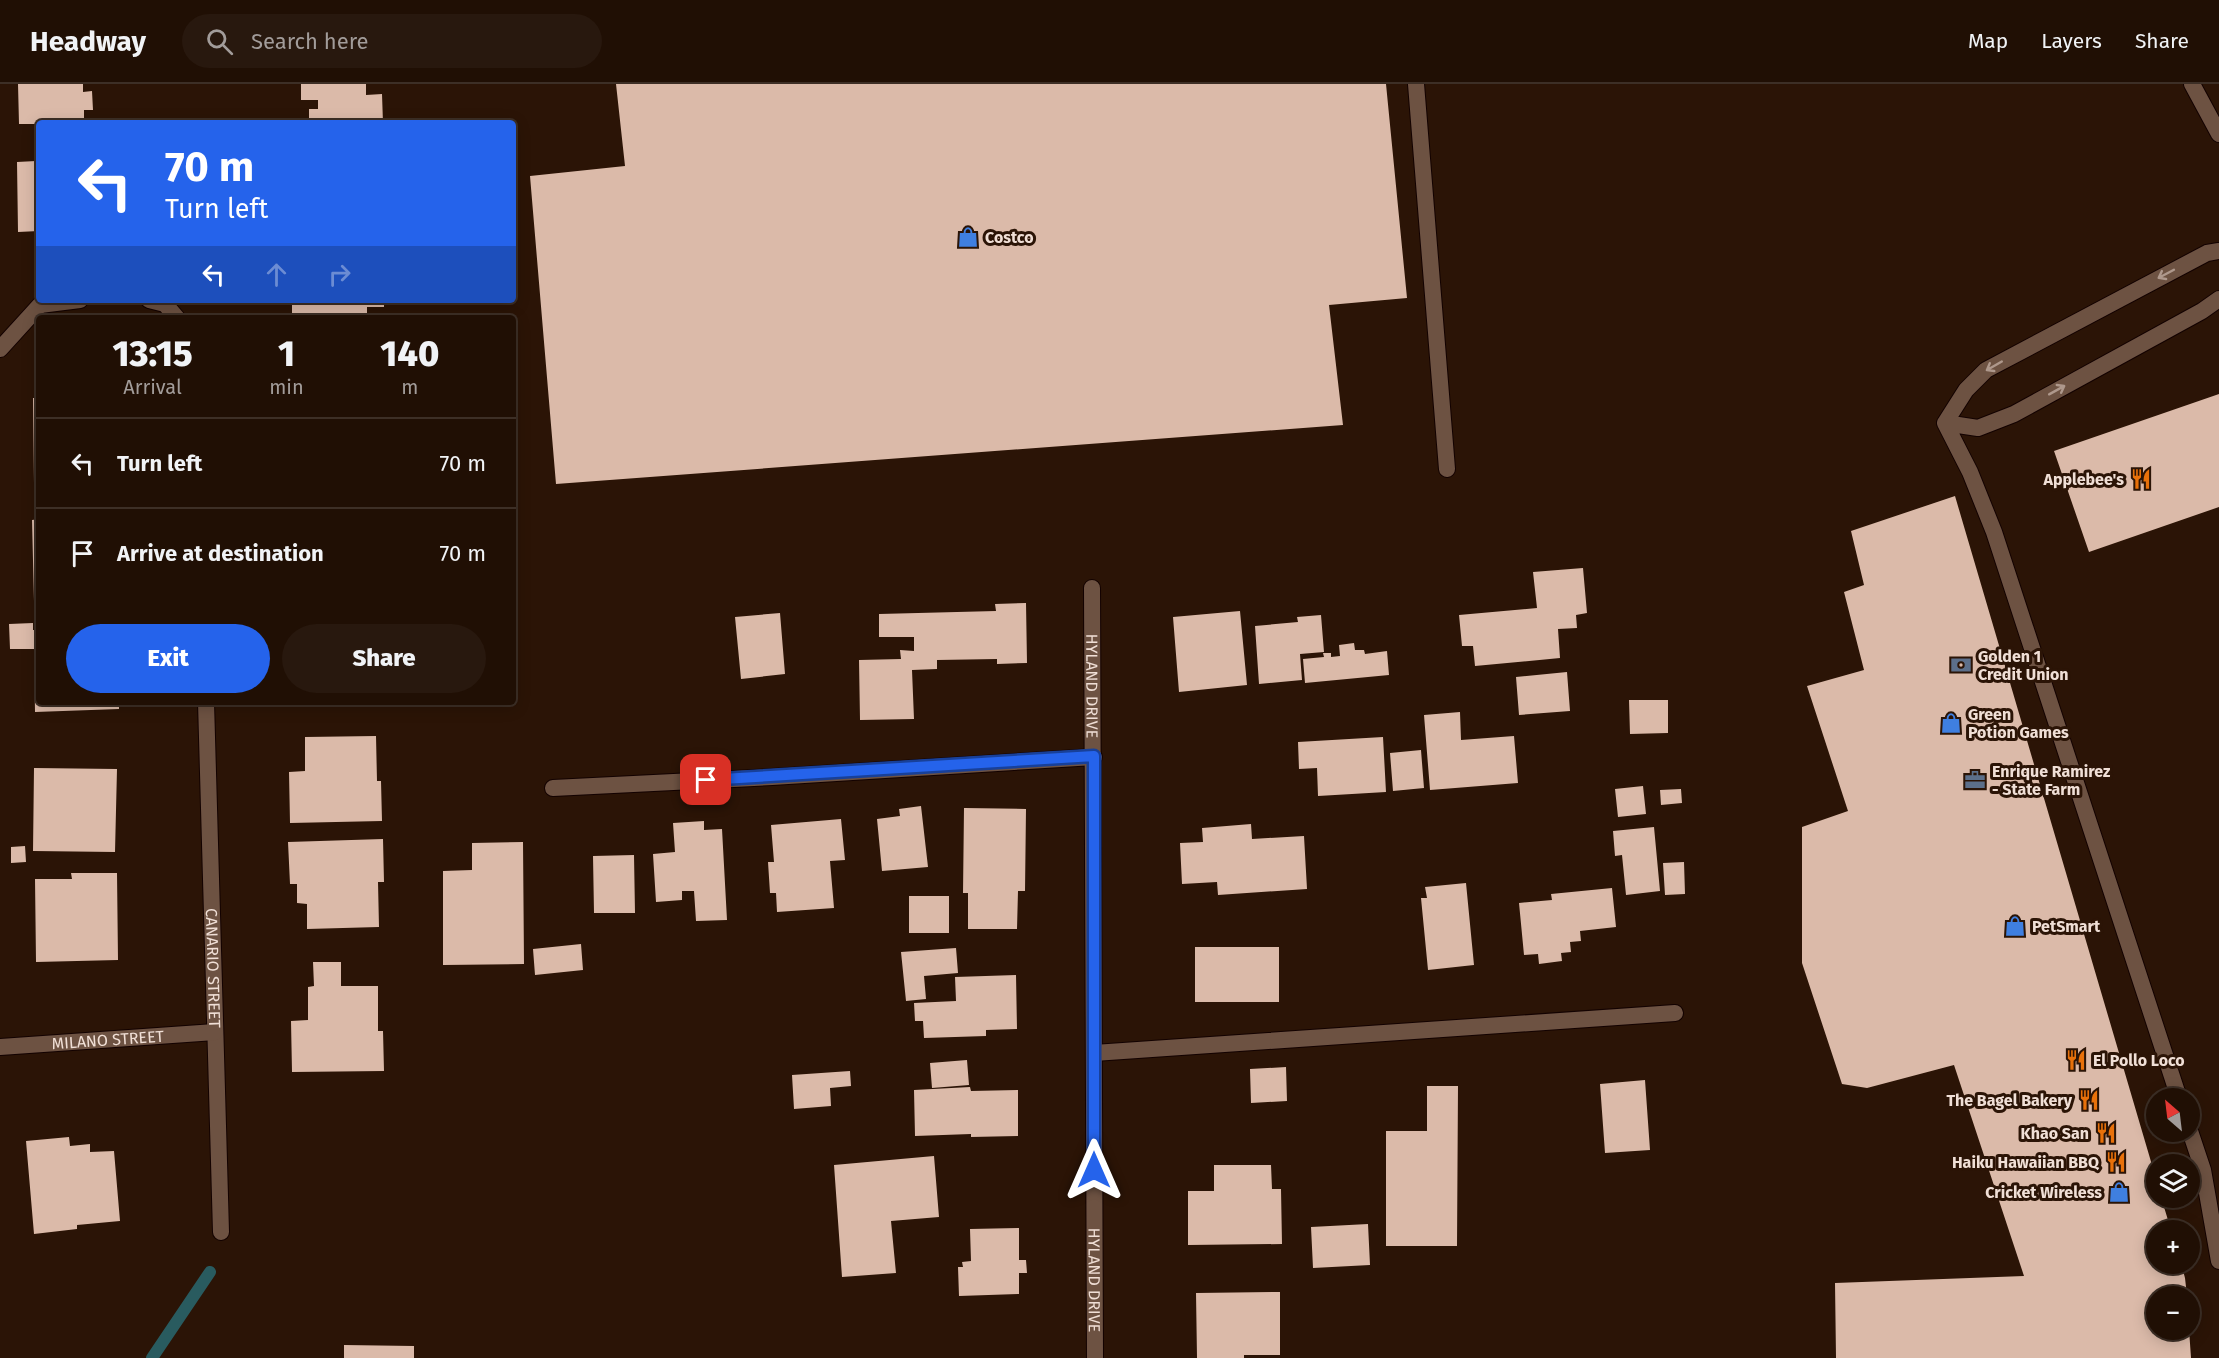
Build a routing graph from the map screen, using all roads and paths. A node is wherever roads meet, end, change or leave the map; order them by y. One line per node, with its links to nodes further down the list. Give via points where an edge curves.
1 (1416, 84): 11 (street)
2 (2192, 84): 3 (street)
3 (2219, 134)
4 (2219, 251): 10 (street, one-way to 10, via 2207,253 1986,370 1966,390)
5 (2219, 299): 10 (street, one-way to 5, via 1978,428 2014,414)
6 (56, 303): 9 (street, via 40,305)
7 (161, 303): 8 (street)
8 (174, 315)
9 (0, 349)
10 (1945, 423): 20 (street, via 1994,532)
11 (1447, 469)
12 (1092, 588): 14 (street, HYLAND DRIVE)
13 (206, 705): 17 (street, CANARIO STREET)
14 (1094, 756): 15 (street); 19 (street, HYLAND DRIVE)
15 (553, 788)
16 (1674, 1013): 19 (street)
17 (215, 1032): 18 (street, MILANO STREET); 23 (street, CANARIO STREET)
18 (0, 1047)
19 (1094, 1053): 25 (street, HYLAND DRIVE)
20 (2176, 1088)
21 (2196, 1142): 22 (street)
22 (2211, 1169): 24 (street)
23 (221, 1232)
24 (2219, 1262)
25 (1095, 1358)

